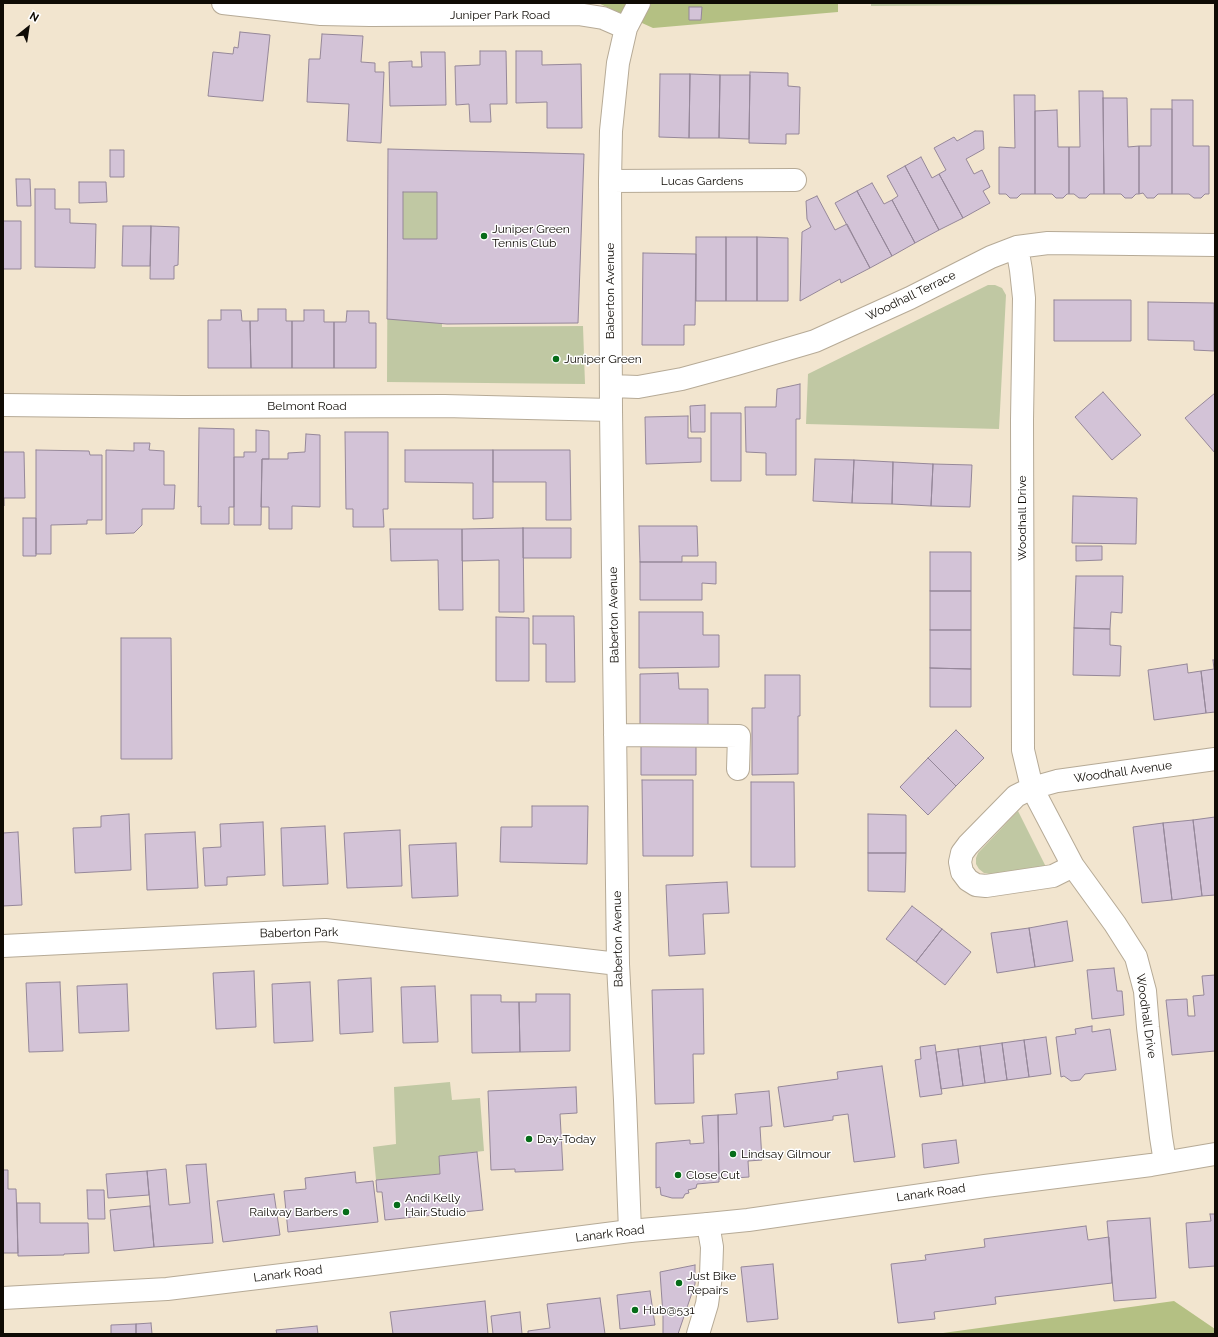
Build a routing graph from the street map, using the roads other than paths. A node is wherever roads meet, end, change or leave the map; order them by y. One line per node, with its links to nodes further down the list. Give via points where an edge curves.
1 (223, 3): 3 (street, Juniper Park Road, via 321,14)
2 (639, 3): 4 (street, Baberton Avenue)
3 (371, 9): 4 (street, Juniper Park Road, via 578,14 603,18)
4 (626, 28): 6 (street, Baberton Avenue, via 618,63 611,130)
5 (795, 180): 6 (street, Lucas Gardens)
6 (610, 181): 9 (street, Baberton Avenue)
7 (1215, 244): 8 (street, Woodhall Terrace, via 1048,243)
8 (1017, 247): 9 (street, Woodhall Terrace, via 815,341 682,379 638,387); 15 (street, Woodhall Drive, via 1024,298 1023,750)
9 (611, 386): 11 (street, Baberton Avenue)
10 (3, 405): 11 (street, Belmont Road, via 444,406)
11 (611, 410): 12 (street, Baberton Avenue)
12 (615, 735): 14 (street, via 739,736); 18 (street, Baberton Avenue)
13 (1215, 759): 15 (street, Woodhall Avenue, via 1057,781)
14 (738, 769)
15 (1032, 788): 16 (street, Woodhall Drive); 16 (street, via 1016,796 968,845 962,853 960,862 962,872 976,885 986,886 1053,876)
16 (1073, 866): 20 (street, Woodhall Drive, via 1136,957 1145,991)
17 (3, 946): 18 (street, Baberton Park, via 325,930)
18 (618, 964): 22 (street, Baberton Avenue)
19 (1215, 1154): 20 (street, Lanark Road)
20 (1165, 1162): 21 (street, Lanark Road)
21 (708, 1224): 22 (street, Lanark Road); 24 (street, via 712,1247 711,1276)
22 (630, 1231): 23 (street, Lanark Road, via 167,1289)
23 (3, 1298)
24 (698, 1334)

